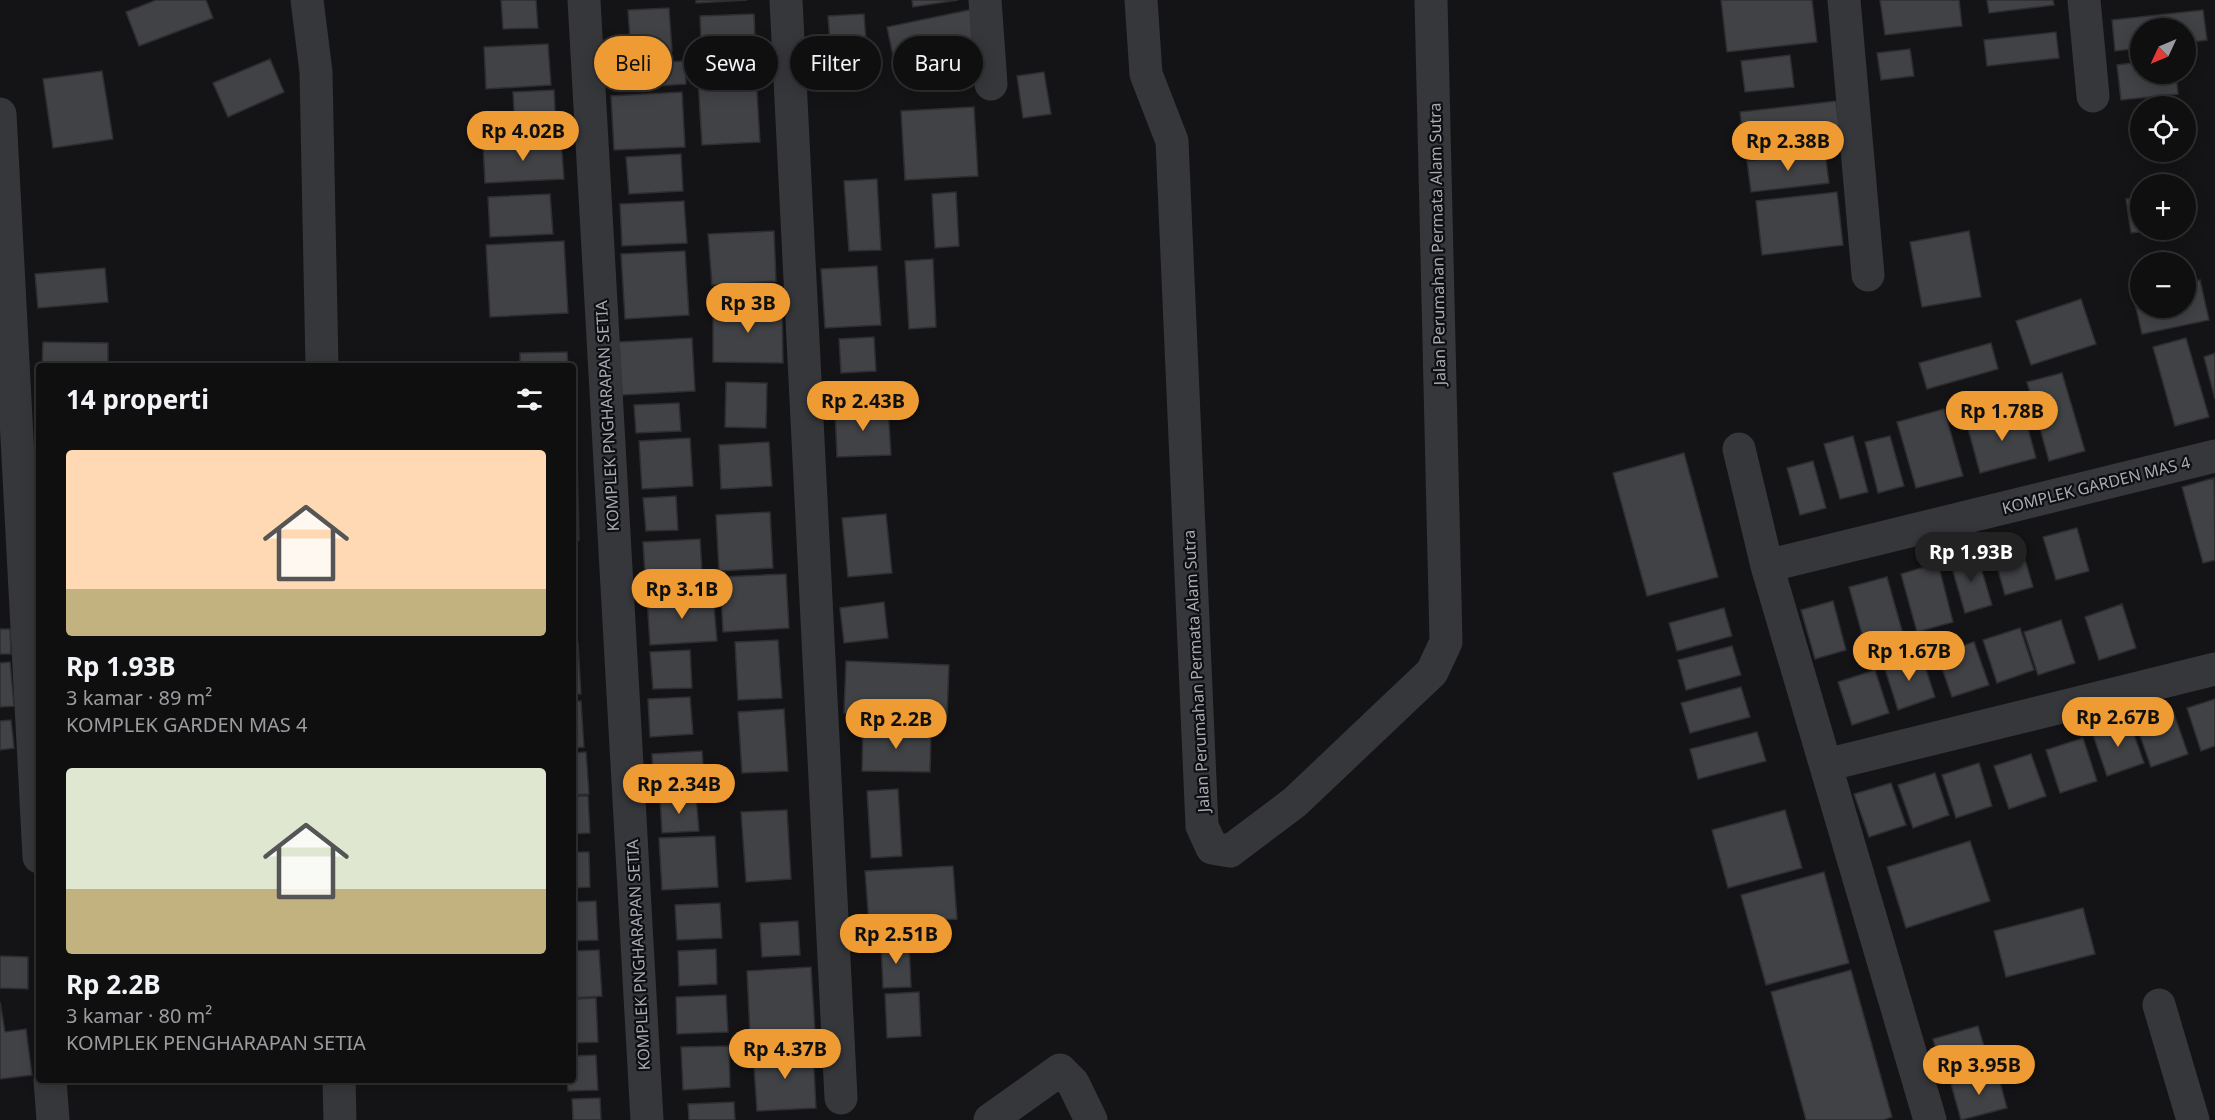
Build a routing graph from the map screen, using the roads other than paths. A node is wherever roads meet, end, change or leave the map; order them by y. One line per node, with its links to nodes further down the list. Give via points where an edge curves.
1 (307, 0): 13 (street, via 316,72)
2 (584, 0): 26 (street, KOMPLEK PNGHARAPAN SETIA)
3 (786, 0): 23 (street)
4 (985, 0): 9 (street)
5 (1141, 0): 6 (street, Jalan Perumahan Permata Alam Sutra, via 1146,74 1172,141 1202,826 1212,849 1230,852 1295,802 1432,672 1446,642)
6 (1431, 0)
7 (1845, 0): 12 (street)
8 (2084, 0): 10 (street)
9 (992, 84)
10 (2093, 96)
11 (0, 114): 19 (street)
12 (1868, 275)
13 (322, 363)
14 (1739, 449): 16 (street)
15 (2215, 456): 16 (street, KOMPLEK GARDEN MAS 4)
16 (1767, 566): 18 (street)
17 (2215, 669): 18 (street)
18 (1826, 765): 29 (street)
19 (36, 800)
20 (2159, 1005): 30 (street)
21 (50, 1083): 24 (street)
22 (339, 1083): 25 (street)
23 (841, 1098)
24 (53, 1120)
25 (340, 1120)
26 (647, 1120)
27 (990, 1120): 28 (street, via 1060,1070 1073,1083)
28 (1091, 1120)
29 (1930, 1120)
30 (2193, 1120)

